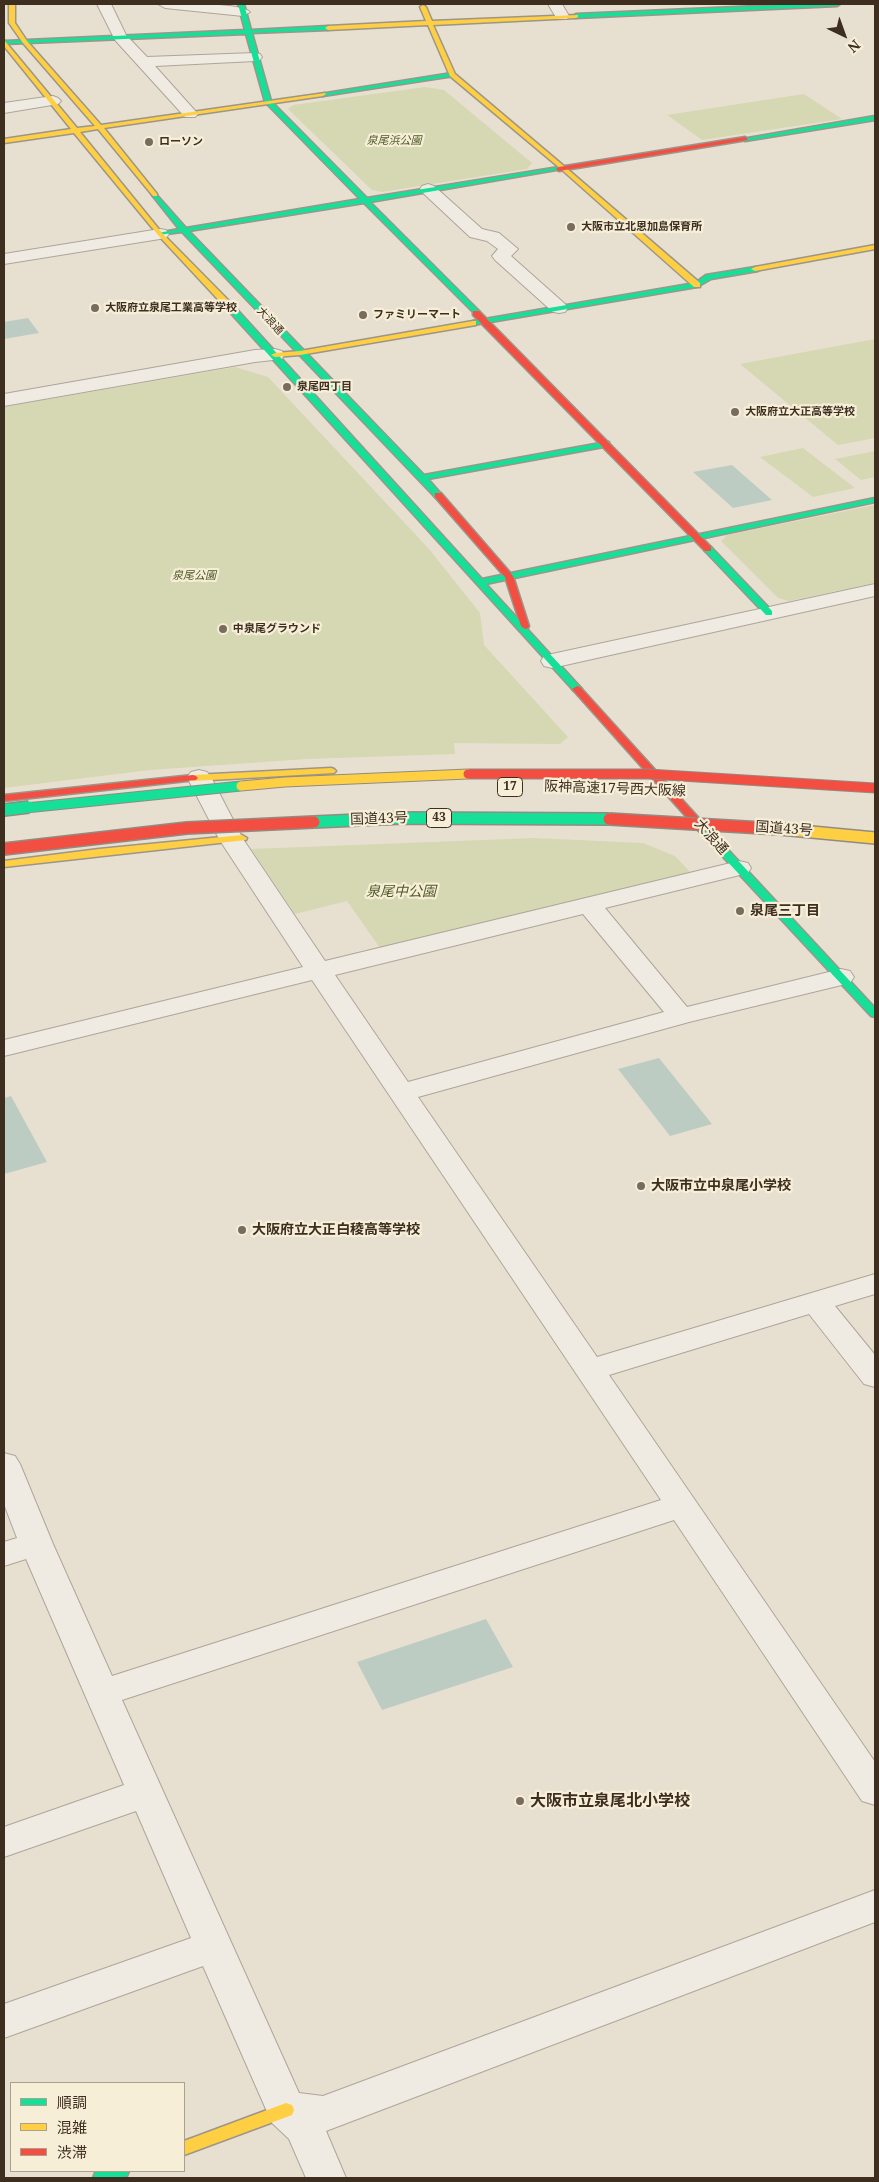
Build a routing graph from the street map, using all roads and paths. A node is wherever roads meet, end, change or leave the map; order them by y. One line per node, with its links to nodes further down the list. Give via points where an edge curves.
1 (12, 4): 11 (main road, 大浪通, via 12,23)
2 (104, 4): 10 (street)
3 (165, 4): 6 (street)
4 (421, 4): 8 (main road)
5 (837, 4): 7 (main road)
6 (242, 8): 9 (main road)
7 (558, 10): 8 (main road)
8 (430, 22): 9 (main road); 15 (main road)
9 (248, 31): 10 (main road); 13 (main road)
10 (120, 37): 11 (main road); 14 (street)
11 (25, 42): 12 (main road); 21 (main road, 大浪通)
12 (4, 43): 16 (main road, 大浪通)
13 (255, 57): 14 (street); 17 (main road)
14 (143, 62): 19 (street)
15 (452, 75): 17 (main road); 24 (main road)
16 (53, 101): 18 (street); 22 (main road, 大浪通)
17 (268, 102): 19 (main road); 26 (main road)
18 (4, 108)
19 (190, 114): 21 (main road)
20 (875, 118): 24 (main road)
21 (100, 127): 22 (main road); 27 (main road, 大浪通)
22 (76, 130): 23 (main road); 28 (main road, 大浪通)
23 (4, 141)
24 (563, 168): 25 (main road); 31 (main road)
25 (428, 189): 26 (main road); 32 (street, via 476,234 493,237 509,249 502,256)
26 (364, 200): 27 (main road); 33 (main road)
27 (184, 230): 28 (main road); 34 (main road, 大浪通)
28 (160, 234): 30 (street); 35 (main road, 大浪通)
29 (875, 247): 31 (main road, via 709,277)
30 (4, 259)
31 (697, 284): 32 (main road)
32 (559, 308): 33 (main road)
33 (483, 321): 34 (main road); 37 (main road)
34 (300, 353): 35 (main road); 38 (main road, 大浪通)
35 (275, 355): 36 (street); 42 (main road, 大浪通)
36 (4, 400)
37 (606, 444): 38 (main road); 40 (main road)
38 (422, 478): 41 (main road, 大浪通)
39 (875, 500): 40 (main road)
40 (695, 537): 41 (main road); 44 (main road)
41 (510, 576): 42 (main road); 45 (main road, 大浪通)
42 (481, 582): 45 (main road, 大浪通)
43 (875, 590): 44 (street)
44 (769, 613): 46 (street)
45 (529, 636): 46 (main road, 大浪通)
46 (552, 661): 47 (main road, 大浪通)
47 (648, 767): 48 (main road, via 449,768); 49 (main road); 61 (main road, 大浪通)
48 (199, 777): 54 (main road); 60 (street)
49 (875, 783)
50 (420, 788): 55 (main road)
51 (875, 788): 57 (main road, bridge, via 648,774 449,774 285,782)
52 (654, 790): 53 (main road, 阪神高速17号西大阪線)
53 (683, 791)
54 (4, 798)
55 (145, 804)
56 (668, 808): 58 (main road, 阪神高速17号西大阪線)
57 (4, 810)
58 (706, 810)
59 (158, 820): 60 (main road)
60 (232, 826): 61 (main road, via 286,833 543,826); 65 (main road, via 99,852); 68 (street)
61 (708, 834): 63 (main road, via 783,837); 66 (main road, 大浪通)
62 (875, 838): 64 (main road, 国道43号 / 43, bridge, via 631,819 403,818 187,828)
63 (875, 847)
64 (4, 849)
65 (4, 864)
66 (739, 868): 67 (street); 69 (main road, 大浪通)
67 (589, 905): 68 (street); 71 (street)
68 (320, 972): 72 (street); 73 (street)
69 (841, 977): 70 (main road, 大浪通); 71 (street)
70 (875, 1014)
71 (681, 1016): 73 (street)
72 (4, 1048)
73 (401, 1093): 76 (street)
74 (875, 1284): 75 (street)
75 (815, 1302): 76 (street); 77 (street)
76 (589, 1370): 79 (street)
77 (875, 1376)
78 (4, 1464): 80 (street)
79 (681, 1506): 81 (street); 82 (street)
80 (20, 1549): 81 (street)
81 (102, 1693): 83 (street)
82 (875, 1791)
83 (144, 1793): 84 (street); 86 (street)
84 (4, 1842)
85 (875, 1906): 88 (street, via 323,2114)
86 (212, 1946): 87 (street); 88 (street)
87 (4, 2021)
88 (286, 2110): 89 (main road); 92 (street, via 304,2127)
89 (185, 2148)
90 (118, 2172): 91 (main road)
91 (101, 2178)
92 (326, 2178)

